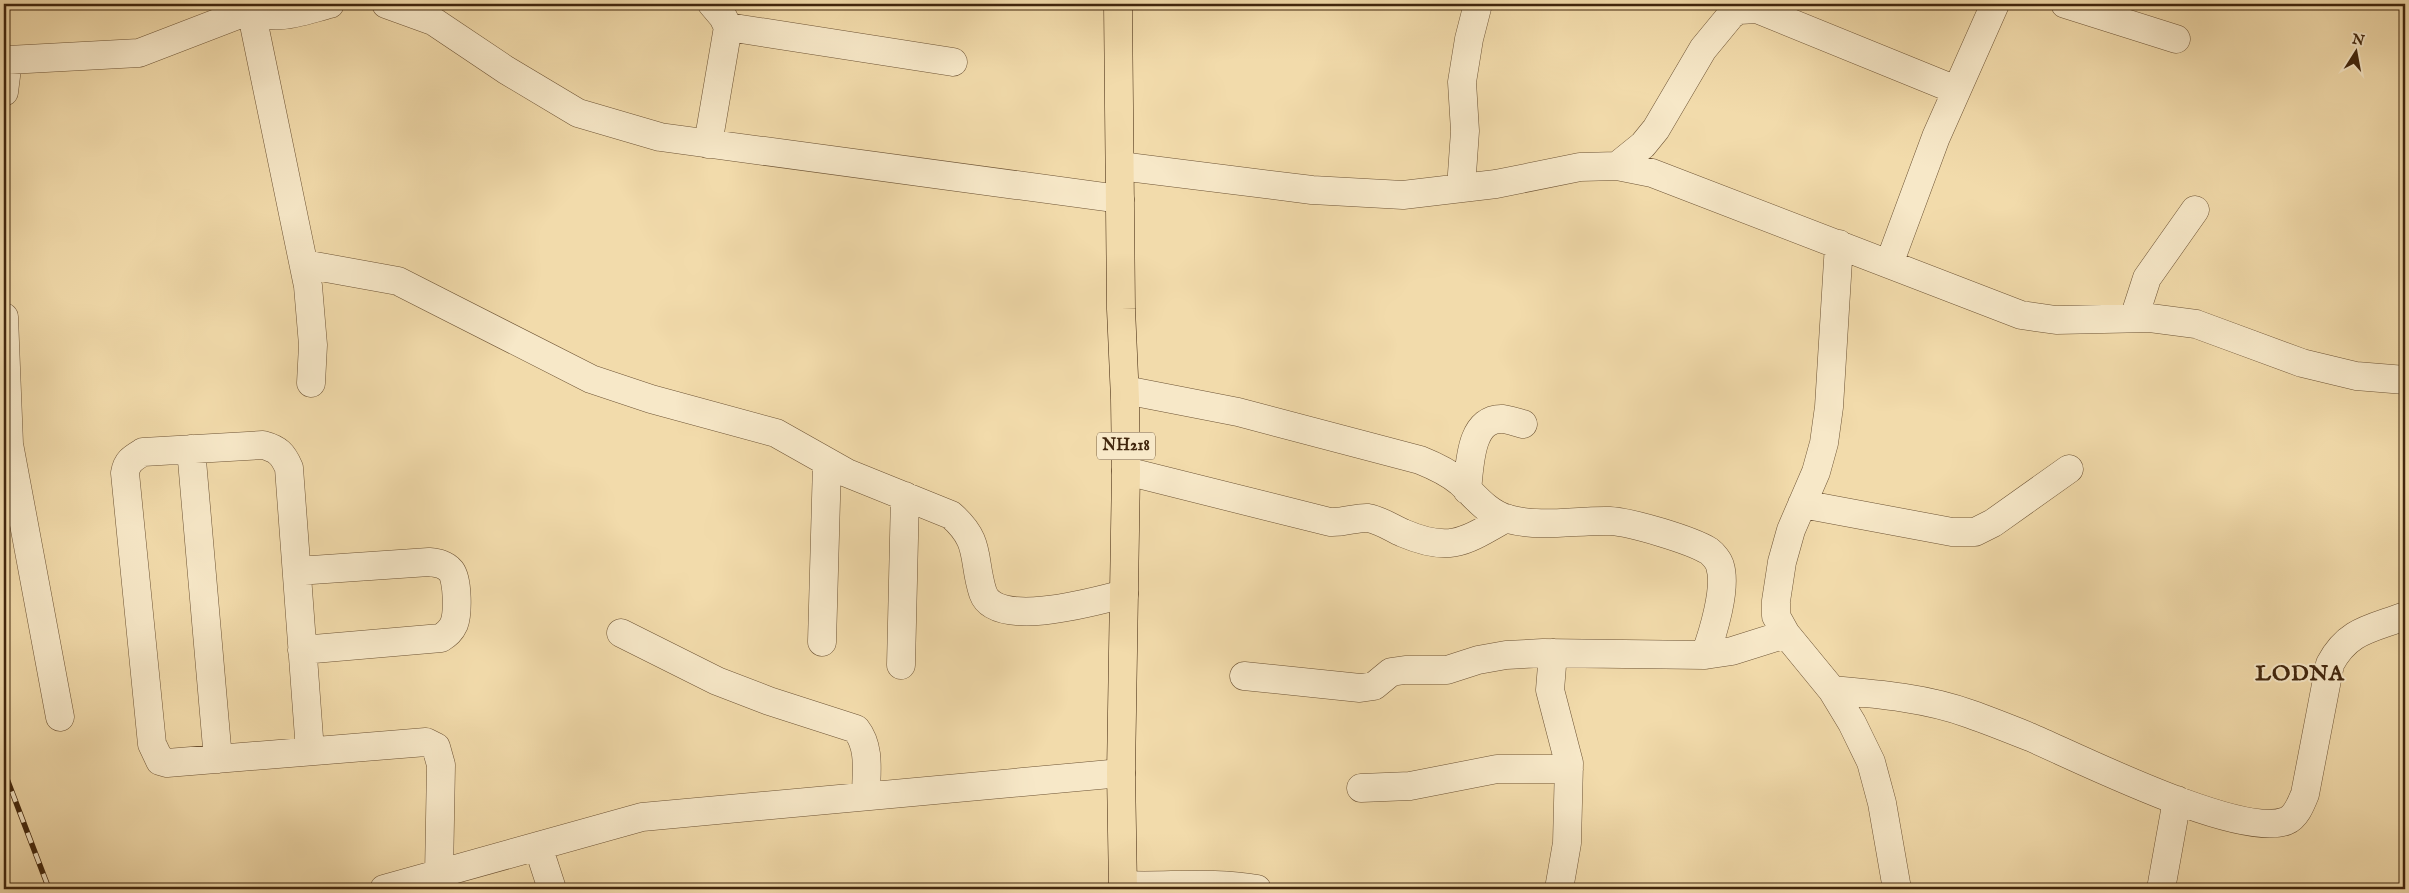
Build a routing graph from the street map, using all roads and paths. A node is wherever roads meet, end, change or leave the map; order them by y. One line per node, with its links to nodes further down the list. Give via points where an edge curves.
1 (330, 4): 8 (street, via 288,15 269,16)
2 (386, 4): 14 (street, via 433,21 578,113 660,137)
3 (712, 4): 9 (street)
4 (1118, 4): 15 (highway, NH218)
5 (1478, 4): 17 (street, via 1462,82 1465,131)
6 (1995, 4): 12 (street)
7 (2065, 4): 10 (street)
8 (247, 7): 13 (street, via 139,53 8,60); 21 (street)
9 (728, 27): 11 (street); 14 (street)
10 (2176, 39)
11 (953, 62)
12 (1956, 90): 16 (street, via 1748,8 1731,15 1703,49 1656,129 1643,145); 22 (street)
13 (4, 92)
14 (708, 144): 18 (street)
15 (1120, 166): 17 (street, via 1312,190 1403,195); 18 (highway, NH218)
16 (1617, 166): 17 (street, via 1580,167); 20 (street, via 1652,173)
17 (1461, 188)
18 (1120, 199): 27 (highway, NH218)
19 (2195, 210): 24 (street, via 2147,278)
20 (1840, 244): 22 (street); 35 (street, via 1824,443)
21 (304, 264): 26 (street, via 313,345); 30 (street, via 398,281 591,379 776,433 794,441)
22 (1889, 264): 24 (street, via 2021,315 2056,320)
23 (4, 317): 49 (street, via 9,444)
24 (2134, 318): 25 (street, via 2196,324 2302,363 2356,376)
25 (2405, 380)
26 (310, 383)
27 (1125, 390): 32 (highway, NH218); 33 (street, via 1238,412 1420,460 1441,468)
28 (1523, 424): 33 (street, via 1502,419 1490,422 1476,435)
29 (190, 449): 37 (street, via 263,445 284,456 289,468); 51 (street); 51 (street, via 143,452 132,458 125,473 155,754 160,761 167,763)
30 (827, 464): 34 (street); 42 (street)
31 (2069, 470): 35 (street, via 1975,532 1952,532)
32 (1126, 471): 36 (street, via 1330,522 1344,523 1365,518 1377,520 1433,544 1452,544 1471,538); 38 (highway, NH218)
33 (1467, 490): 36 (street, via 1490,510)
34 (905, 496): 38 (street, via 951,515 964,527 974,543 984,594 996,607 1061,609); 46 (street)
35 (1802, 504): 41 (street, via 1782,562 1776,601 1776,616)
36 (1506, 518): 45 (street, via 1530,523 1612,521 1647,529 1710,552 1720,564 1722,579 1711,640)
37 (296, 571): 43 (street); 43 (street, via 429,562 442,564 454,578 457,614 449,633 441,638)
38 (1124, 594): 53 (highway, NH218)
39 (2405, 616): 56 (street, via 2350,637 2338,648 2330,664 2305,794 2298,810 2287,821 2268,824 2215,814)
40 (621, 633): 55 (street, via 718,681 856,729 866,748)
41 (1786, 634): 45 (street, via 1732,651); 48 (street)
42 (822, 642)
43 (302, 650): 50 (street)
44 (1553, 653): 45 (street); 47 (street, via 1506,655 1447,670 1391,672 1374,686 1360,688); 52 (street, via 1550,690)
45 (1705, 655)
46 (901, 665)
47 (1244, 676)
48 (1832, 690): 56 (street, via 1927,702 1968,713); 64 (street, via 1871,762 1882,803)
49 (60, 717)
50 (310, 751): 51 (street); 58 (street, via 426,742 436,747 441,765)
51 (218, 759)
52 (1569, 769): 54 (street, via 1497,769 1410,786); 63 (street, via 1567,843)
53 (1121, 773): 55 (street); 59 (highway, NH218)
54 (1361, 788)
55 (866, 796): 57 (street, via 642,817)
56 (2177, 800): 65 (street)
57 (538, 846): 58 (street); 61 (street)
58 (439, 874): 60 (street)
59 (1123, 887): 62 (street, via 1208,885)
60 (384, 889)
61 (552, 889)
62 (1257, 889)
63 (1559, 889)
64 (1897, 889)
65 (2161, 889)

